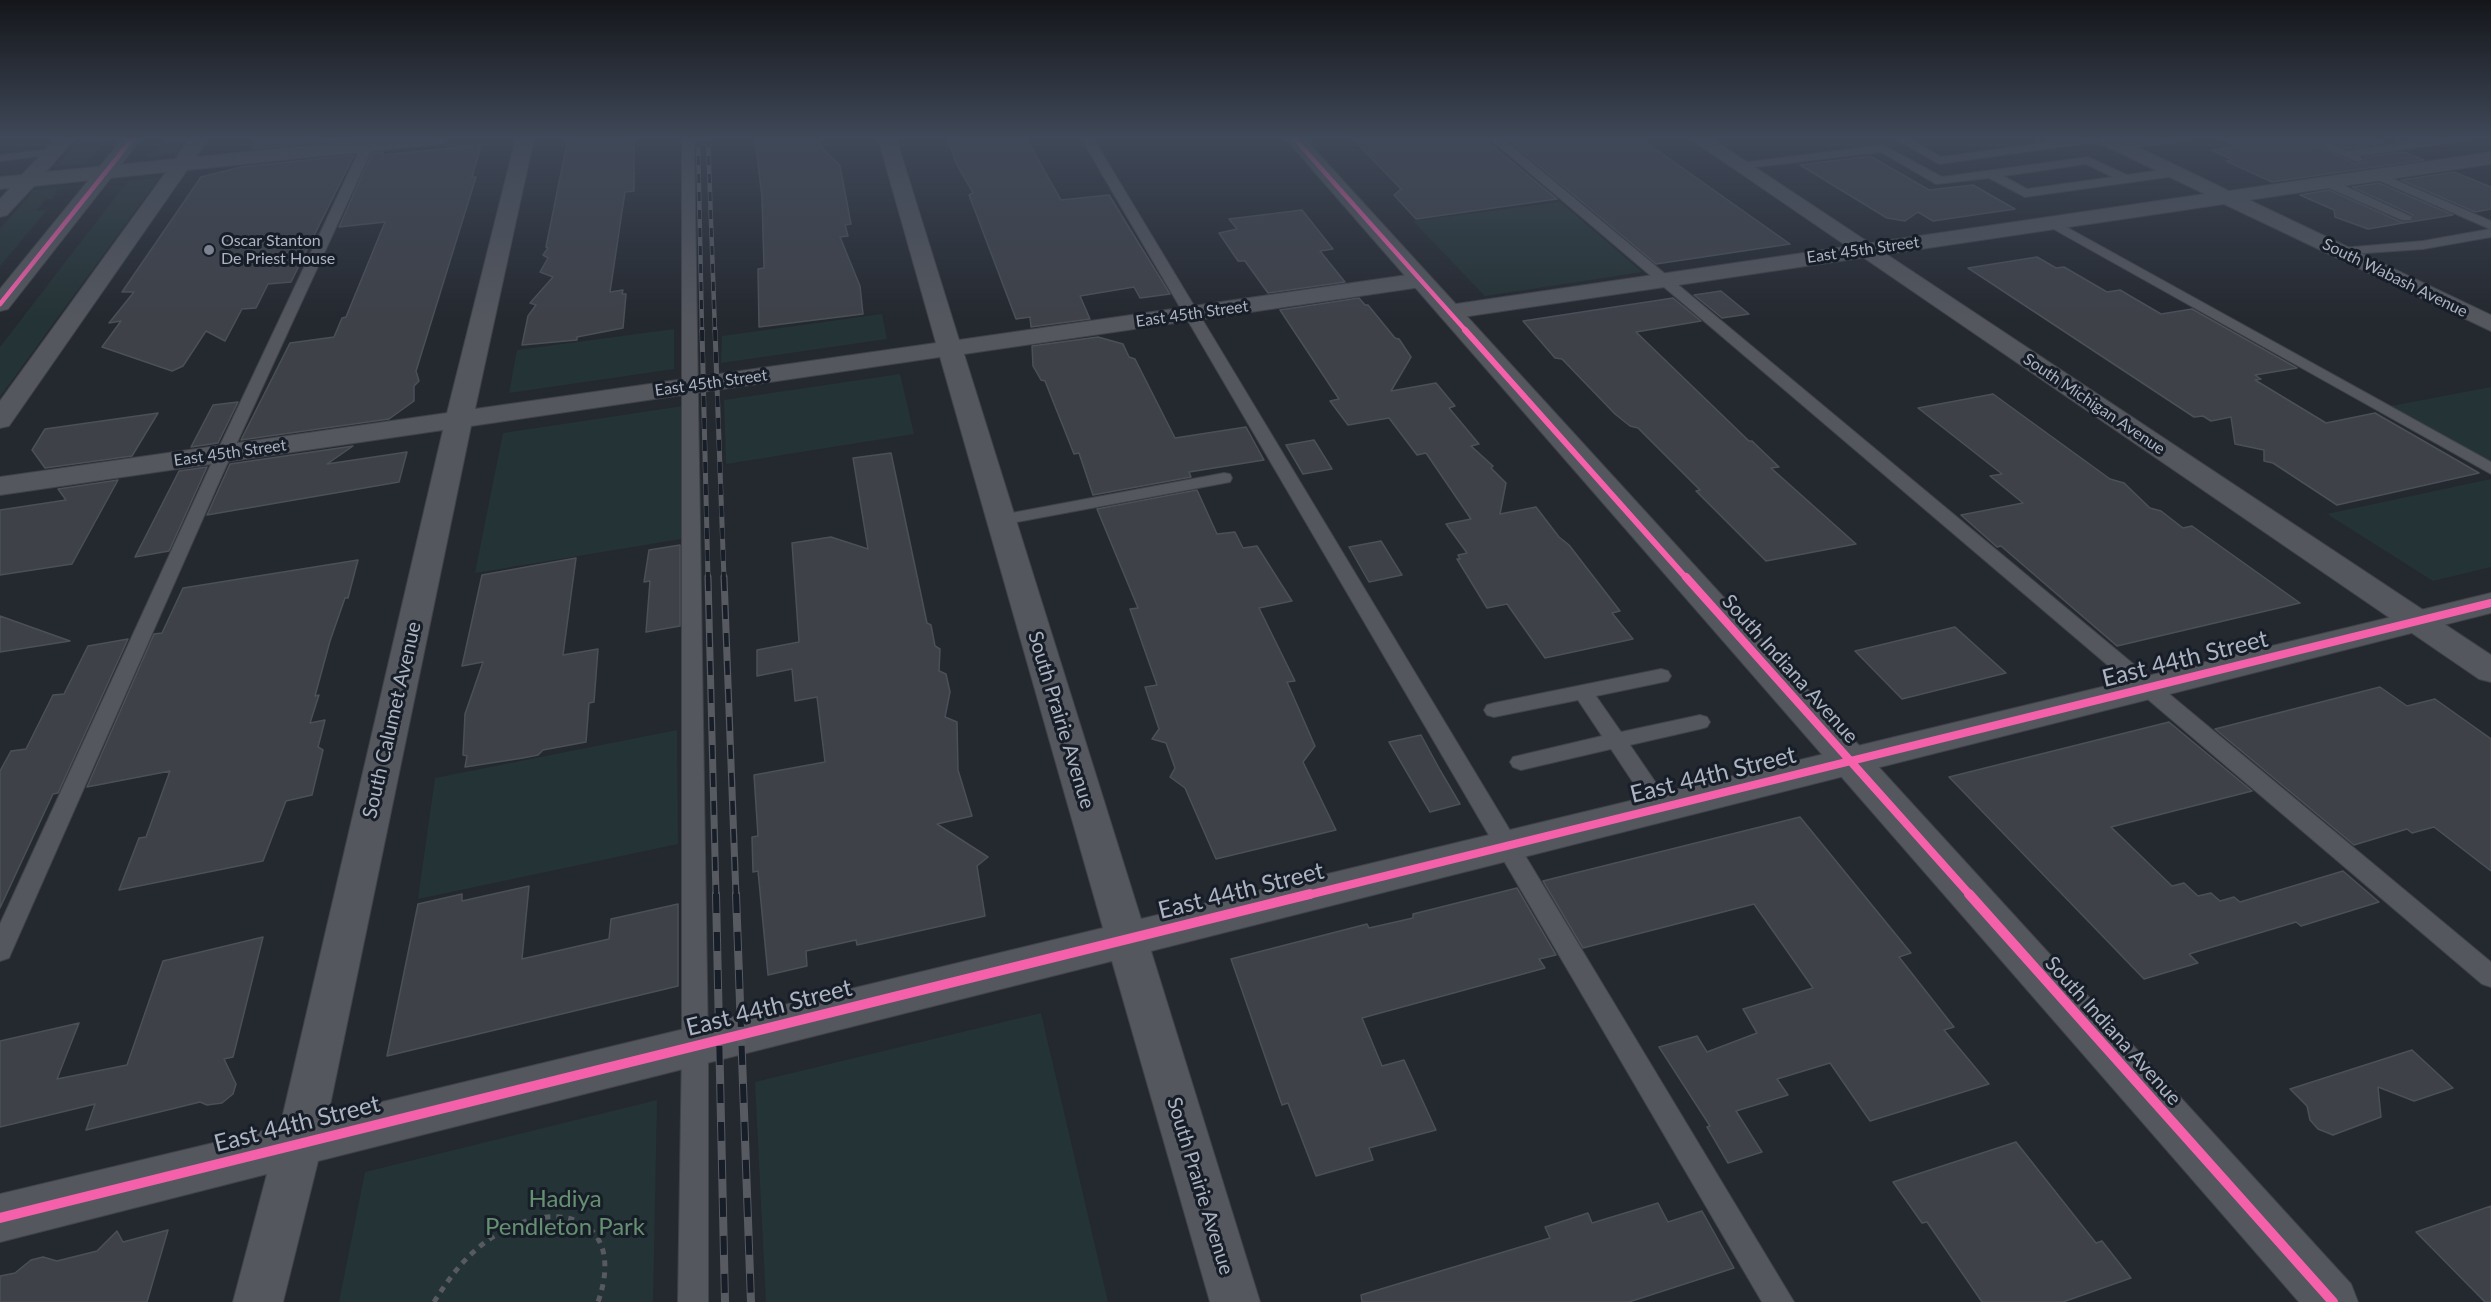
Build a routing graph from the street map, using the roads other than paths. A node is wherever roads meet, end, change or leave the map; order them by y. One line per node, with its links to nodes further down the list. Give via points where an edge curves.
1 (11, 199): 16 (street)
2 (84, 199): 25 (street)
3 (156, 199): 32 (street)
4 (343, 199): 33 (lane)
5 (511, 199): 31 (street, South Calumet Avenue)
6 (688, 199): 30 (lane)
7 (905, 199): 29 (street, South Prairie Avenue)
8 (1122, 199): 27 (lane)
9 (1348, 199): 23 (street, South Indiana Avenue)
10 (1568, 199): 24 (lane)
11 (1788, 199): 21 (street, South Michigan Avenue)
12 (2214, 199): 18 (street, East 45th Street)
13 (2230, 199): 22 (street, South Wabash Avenue)
14 (2364, 199): 17 (lane)
15 (2434, 199): 19 (lane)
16 (0, 211)
17 (2406, 217)
18 (2052, 222): 21 (street, East 45th Street); 34 (lane)
19 (2491, 226)
20 (2491, 233): 22 (lane, via 2423,245)
21 (1864, 250): 24 (street, East 45th Street); 39 (street, South Michigan Avenue)
22 (2342, 252): 28 (street, South Wabash Avenue)
23 (1421, 280): 26 (street, South Indiana Avenue); 27 (street, East 45th Street)
24 (1665, 280): 26 (street, East 45th Street); 42 (lane)
25 (0, 304)
26 (1449, 312): 47 (street, South Indiana Avenue)
27 (1189, 314): 29 (street, East 45th Street); 50 (lane)
28 (2491, 324)
29 (950, 349): 30 (street, East 45th Street); 37 (street, South Prairie Avenue)
30 (690, 386): 31 (street, East 45th Street); 54 (lane)
31 (459, 419): 33 (street, East 45th Street); 55 (street, South Calumet Avenue)
32 (0, 420)
33 (224, 453): 36 (street, East 45th Street); 52 (lane)
34 (2491, 469)
35 (1224, 478): 37 (lane)
36 (0, 486)
37 (1001, 520): 51 (street, South Prairie Avenue)
38 (2491, 603): 39 (street, East 44th Street)
39 (2418, 621): 40 (street, South Michigan Avenue); 42 (street, East 44th Street)
40 (2491, 671)
41 (1661, 676): 43 (lane)
42 (2148, 687): 47 (street, East 44th Street); 53 (lane)
43 (1582, 692): 44 (lane); 46 (lane)
44 (1494, 710)
45 (1700, 722): 46 (lane)
46 (1616, 741): 48 (lane); 49 (lane)
47 (1850, 761): 49 (street, East 44th Street); 61 (street, South Indiana Avenue)
48 (1521, 762)
49 (1662, 808): 50 (street, East 44th Street)
50 (1508, 846): 51 (street, East 44th Street); 60 (lane)
51 (1126, 939): 54 (street, East 44th Street); 59 (street, South Prairie Avenue)
52 (0, 951)
53 (2491, 977)
54 (695, 1046): 55 (street, East 44th Street); 58 (lane)
55 (298, 1144): 56 (street, East 44th Street); 57 (street, South Calumet Avenue)
56 (0, 1218)
57 (258, 1302)
58 (693, 1302)
59 (1235, 1302)
60 (1779, 1302)
61 (2333, 1302)

